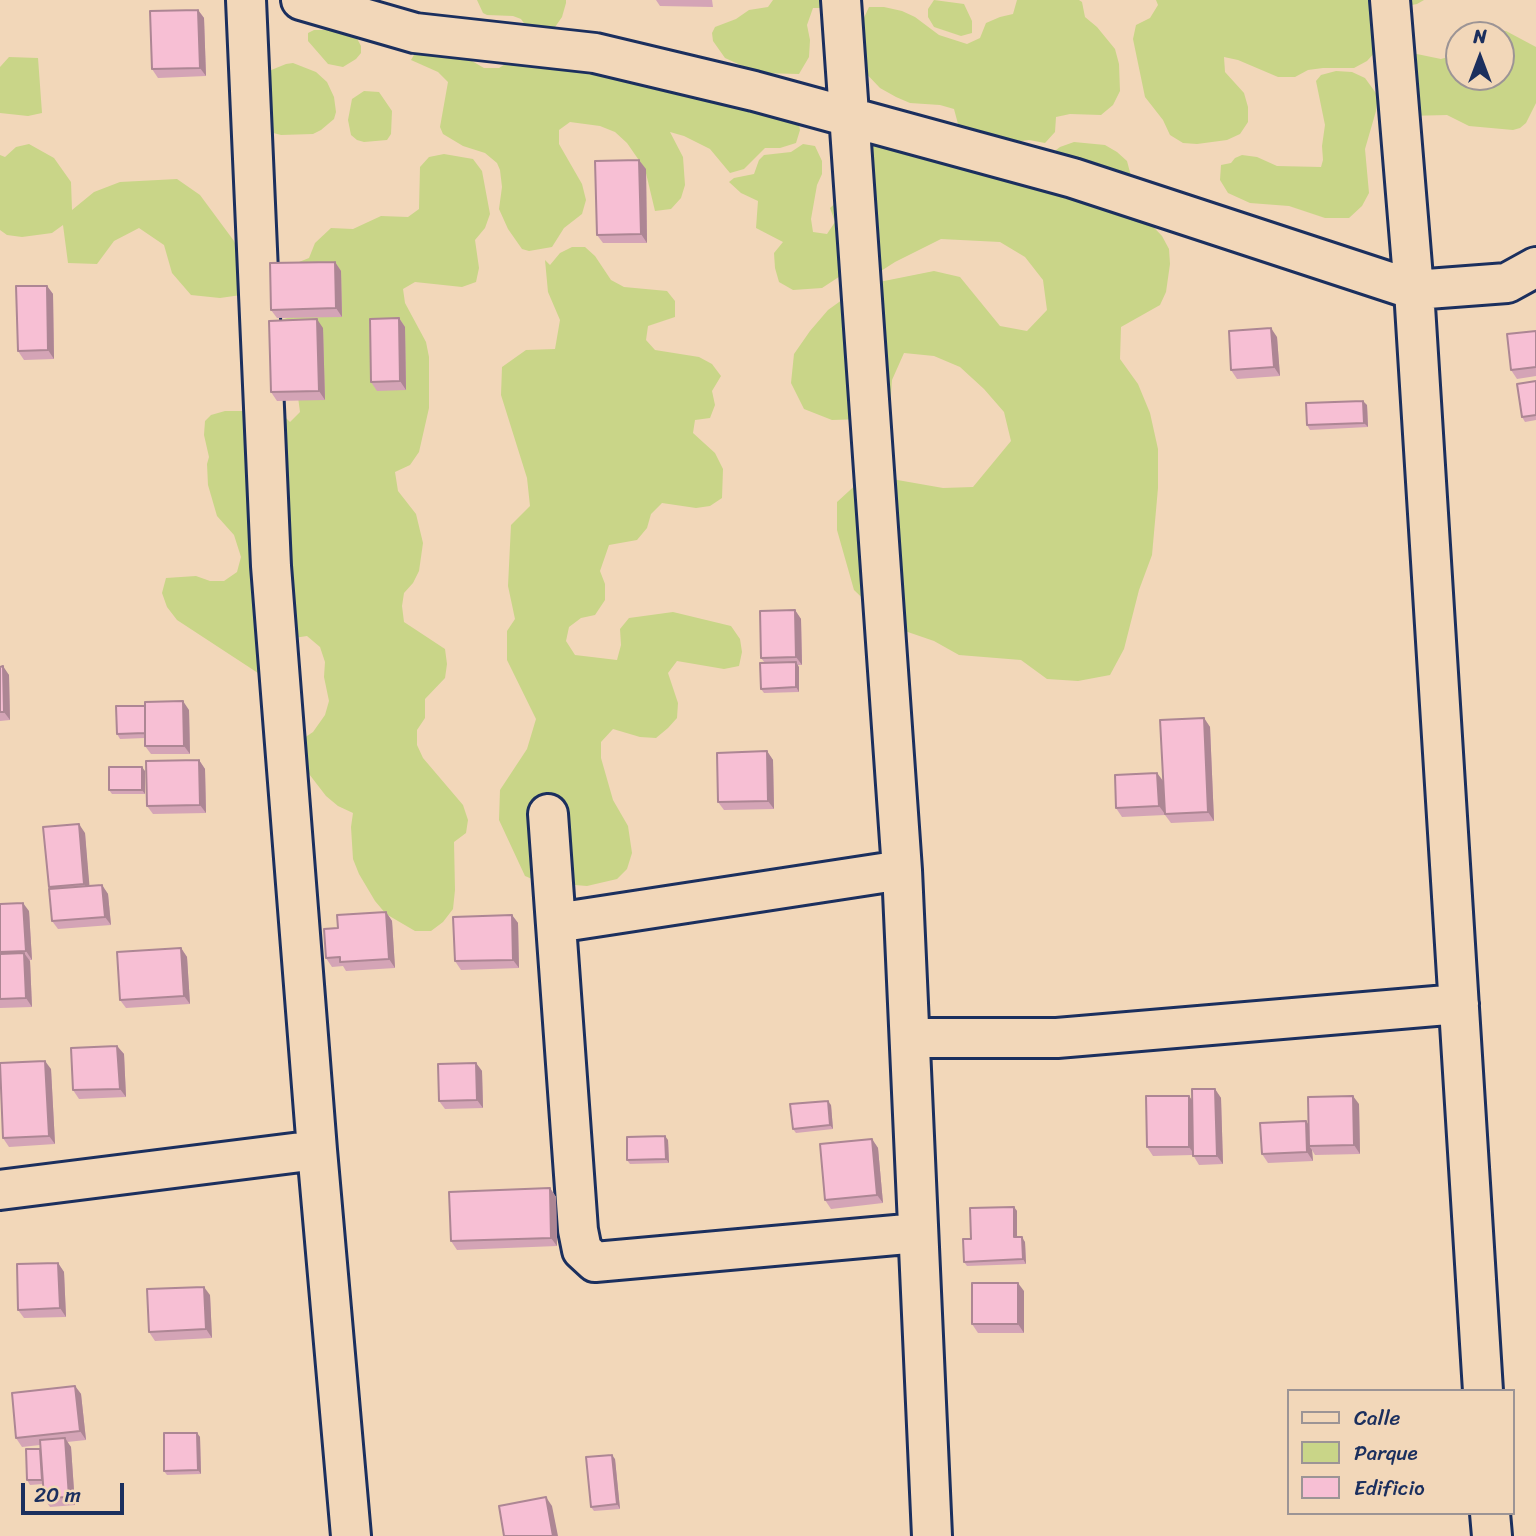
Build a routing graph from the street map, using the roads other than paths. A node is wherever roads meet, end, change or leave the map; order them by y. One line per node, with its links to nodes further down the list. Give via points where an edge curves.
1 (246, 0): 13 (street, via 271,566)
2 (301, 0): 5 (street, via 415,33 595,53)
3 (841, 0): 5 (street)
4 (1390, 0): 7 (street)
5 (851, 117): 7 (street, via 1073,178); 9 (street)
6 (1536, 267): 7 (street, via 1507,283)
7 (1414, 290): 11 (street)
8 (548, 814): 10 (street)
9 (902, 870): 10 (street); 12 (street)
10 (556, 923): 15 (street, via 578,1230 582,1250 596,1262)
11 (1459, 1004): 12 (street, via 1056,1038); 16 (street)
12 (910, 1038): 15 (street)
13 (317, 1150): 14 (street); 18 (street)
14 (0, 1190)
15 (918, 1233): 19 (street)
16 (1483, 1389)
17 (1490, 1515): 20 (street)
18 (351, 1536)
19 (932, 1536)
20 (1492, 1536)

